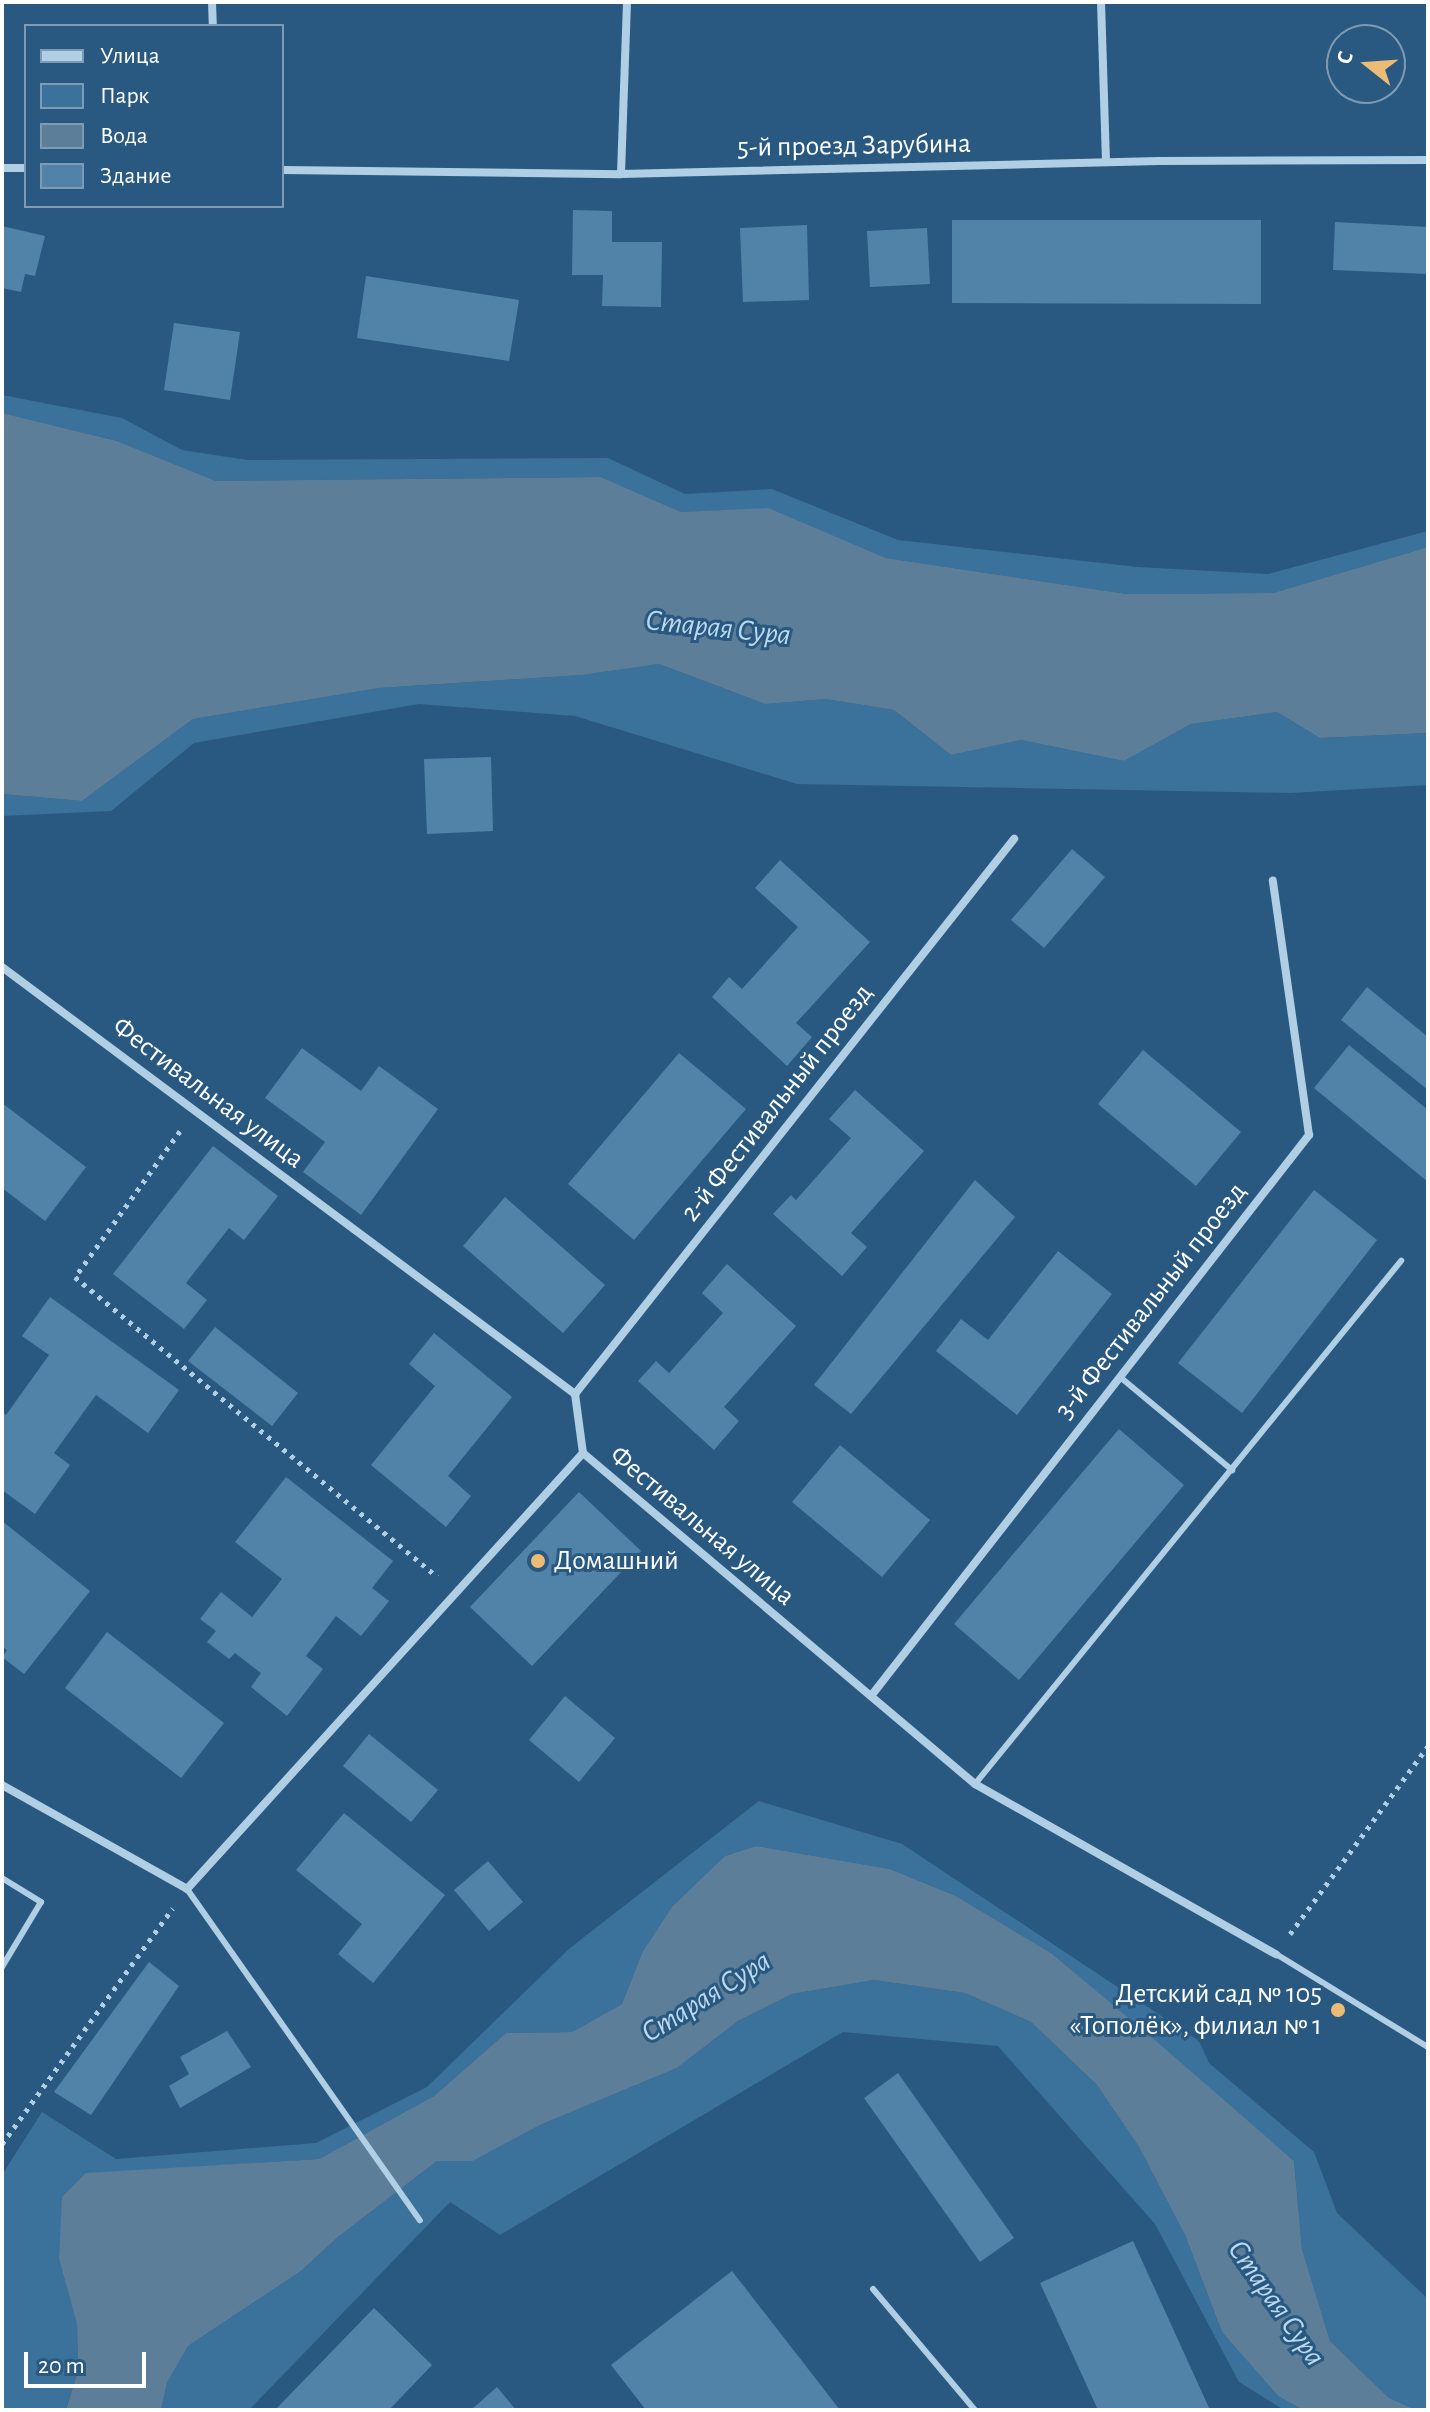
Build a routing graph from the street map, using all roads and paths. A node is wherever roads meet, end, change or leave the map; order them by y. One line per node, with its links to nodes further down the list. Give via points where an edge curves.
1 (212, 2): 4 (street)
2 (627, 2): 10 (street)
3 (1101, 2): 6 (street)
4 (213, 24)
5 (1428, 160): 6 (street, 5-й проезд Зарубина)
6 (1106, 162): 10 (street, 5-й проезд Зарубина)
7 (2, 168): 8 (street)
8 (24, 168)
9 (284, 170): 10 (street, 5-й проезд Зарубина)
10 (621, 174)
11 (1014, 839): 17 (street, 2-й Фестивальный проезд)
12 (1273, 881): 16 (street, 3-й Фестивальный проезд, via 1309,1135)
13 (2, 967): 14 (street, Фестивальная улица)
14 (195, 1111): 17 (street, Фестивальная улица); 20 (path, via 75,1277)
15 (1401, 1261): 19 (lane)
16 (1120, 1377): 19 (lane); 21 (street, 3-й Фестивальный проезд)
17 (575, 1394): 18 (street, Фестивальная улица)
18 (583, 1453): 20 (street); 21 (street, Фестивальная улица)
19 (1232, 1470): 23 (lane)
20 (456, 1592): 26 (street)
21 (871, 1696): 23 (street, Фестивальная улица)
22 (1428, 1746): 27 (path)
23 (975, 1784): 27 (street, Фестивальная улица)
24 (2, 1785): 26 (street)
25 (2, 1878): 28 (lane, via 41,1902)
26 (187, 1889): 30 (path); 31 (lane)
27 (1276, 1954): 29 (lane)
28 (2, 1967)
29 (1428, 2047)
30 (2, 2144)
31 (420, 2220)
32 (873, 2289): 33 (lane)
33 (975, 2410)

